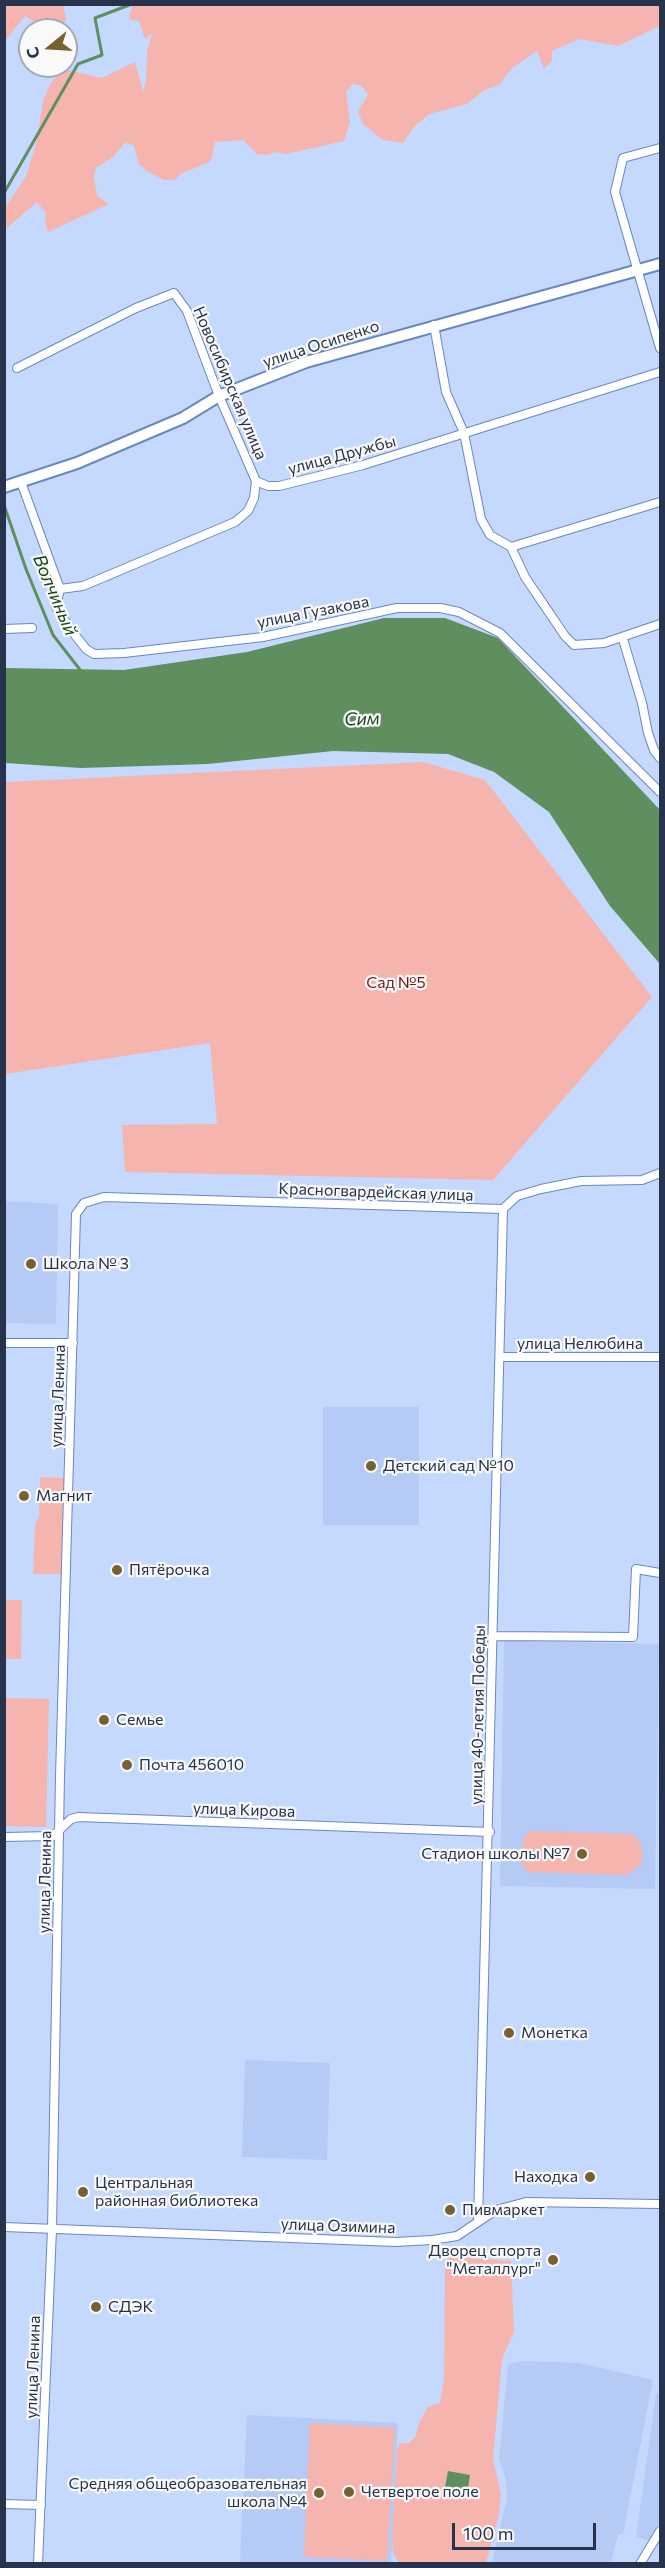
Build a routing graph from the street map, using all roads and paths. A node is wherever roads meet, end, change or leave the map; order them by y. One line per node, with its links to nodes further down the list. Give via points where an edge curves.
1 (660, 148): 3 (street, via 623,158 617,175 615,192)
2 (660, 264): 3 (main road, улица Осипенко)
3 (638, 271): 4 (main road, улица Осипенко); 5 (street)
4 (434, 325): 8 (main road, улица Осипенко, via 306,362); 9 (street, via 446,392)
5 (660, 348)
6 (17, 368): 8 (street, Новосибирская улица, via 174,293 187,311)
7 (660, 372): 9 (street, улица Дружбы)
8 (219, 396): 10 (street, Новосибирская улица); 11 (main road, улица Осипенко, via 183,418 78,463)
9 (464, 433): 10 (street, улица Дружбы, via 279,486); 14 (street, via 481,519 490,535)
10 (256, 481): 15 (street, via 248,511 235,522 83,586)
11 (21, 482): 12 (main road, улица Осипенко); 15 (street, улица Гузакова)
12 (4, 487)
13 (660, 502): 14 (street)
14 (511, 547): 19 (street, via 525,577 574,645)
15 (60, 589): 21 (street, улица Гузакова, via 56,607 94,654 263,637 397,608 459,612 500,633)
16 (660, 624): 19 (street)
17 (32, 628): 18 (street)
18 (4, 629)
19 (623, 639): 20 (street, via 648,733)
20 (660, 758)
21 (660, 792)
22 (660, 1173): 24 (street, via 642,1180 581,1181 541,1189 517,1196)
23 (84, 1203): 24 (street, Красногвардейская улица, via 104,1197); 26 (street, улица Ленина, via 76,1214)
24 (503, 1209): 27 (street, улица 40-летия Победы)
25 (4, 1343): 26 (street)
26 (73, 1343): 31 (street, улица Ленина)
27 (500, 1357): 28 (street, улица Нелюбина); 30 (street, улица 40-летия Победы)
28 (660, 1357)
29 (660, 1573): 30 (street, via 636,1569 633,1637)
30 (493, 1636): 32 (street, улица 40-летия Победы)
31 (59, 1830): 32 (street, улица Кирова, via 79,1817); 33 (street, улица Кирова, via 42,1838); 37 (street, улица Ленина)
32 (490, 1832): 35 (street, улица 40-летия Победы, via 483,1941)
33 (4, 1837)
34 (660, 2204): 35 (street, улица Озимина, via 526,2202 502,2208)
35 (478, 2221): 37 (street, улица Озимина, via 457,2236 396,2241)
36 (4, 2227): 37 (street, улица Озимина)
37 (52, 2229): 39 (street, улица Ленина)
38 (4, 2504): 39 (street)
39 (40, 2505): 41 (street, улица Ленина)
40 (660, 2531): 42 (street)
41 (38, 2564)
42 (640, 2564)

